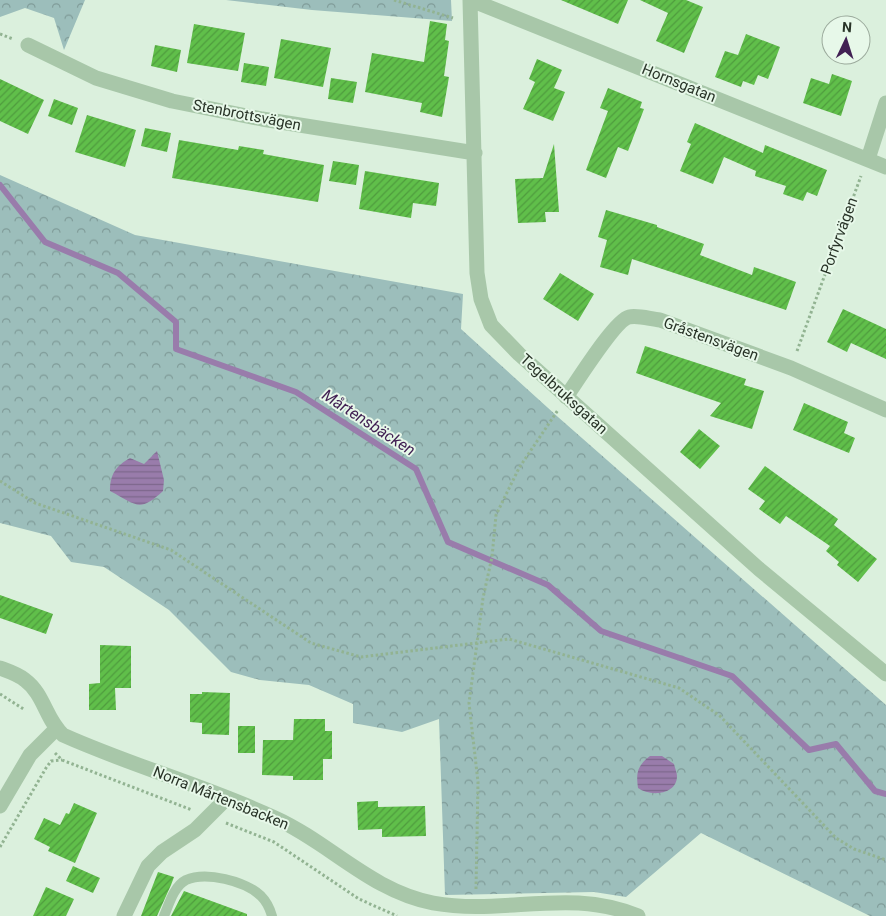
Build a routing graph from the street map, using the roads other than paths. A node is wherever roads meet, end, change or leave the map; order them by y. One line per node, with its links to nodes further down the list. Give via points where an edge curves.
1 (471, 0): 4 (street, Tegelbruksgatan); 5 (street, Hornsgatan)
2 (28, 45): 4 (street, Stenbrottsvägen, via 96,78 172,101)
3 (886, 103): 5 (street)
4 (475, 154): 7 (street, Tegelbruksgatan, via 477,273 481,299 491,324)
5 (868, 159): 6 (street, Hornsgatan)
6 (886, 167)
7 (566, 397): 8 (street, Gråstensvägen, via 615,327 627,317 660,320 791,368); 10 (street, Tegelbruksgatan, via 759,569)
8 (886, 410)
9 (0, 668): 11 (street, via 16,675 35,690)
10 (886, 674)
11 (56, 729): 12 (street, Norra Mårtensbacken, via 76,741); 13 (street, via 30,754)
12 (226, 798): 14 (street, via 195,830 162,852 148,866); 17 (street, Norra Mårtensbacken, via 296,828 342,861 388,887 433,903 476,908 563,901 611,906)
13 (0, 806)
14 (124, 916)
15 (164, 916): 16 (lane, via 177,886 187,880 214,878 248,888 268,905)
16 (272, 916)
17 (638, 916)

